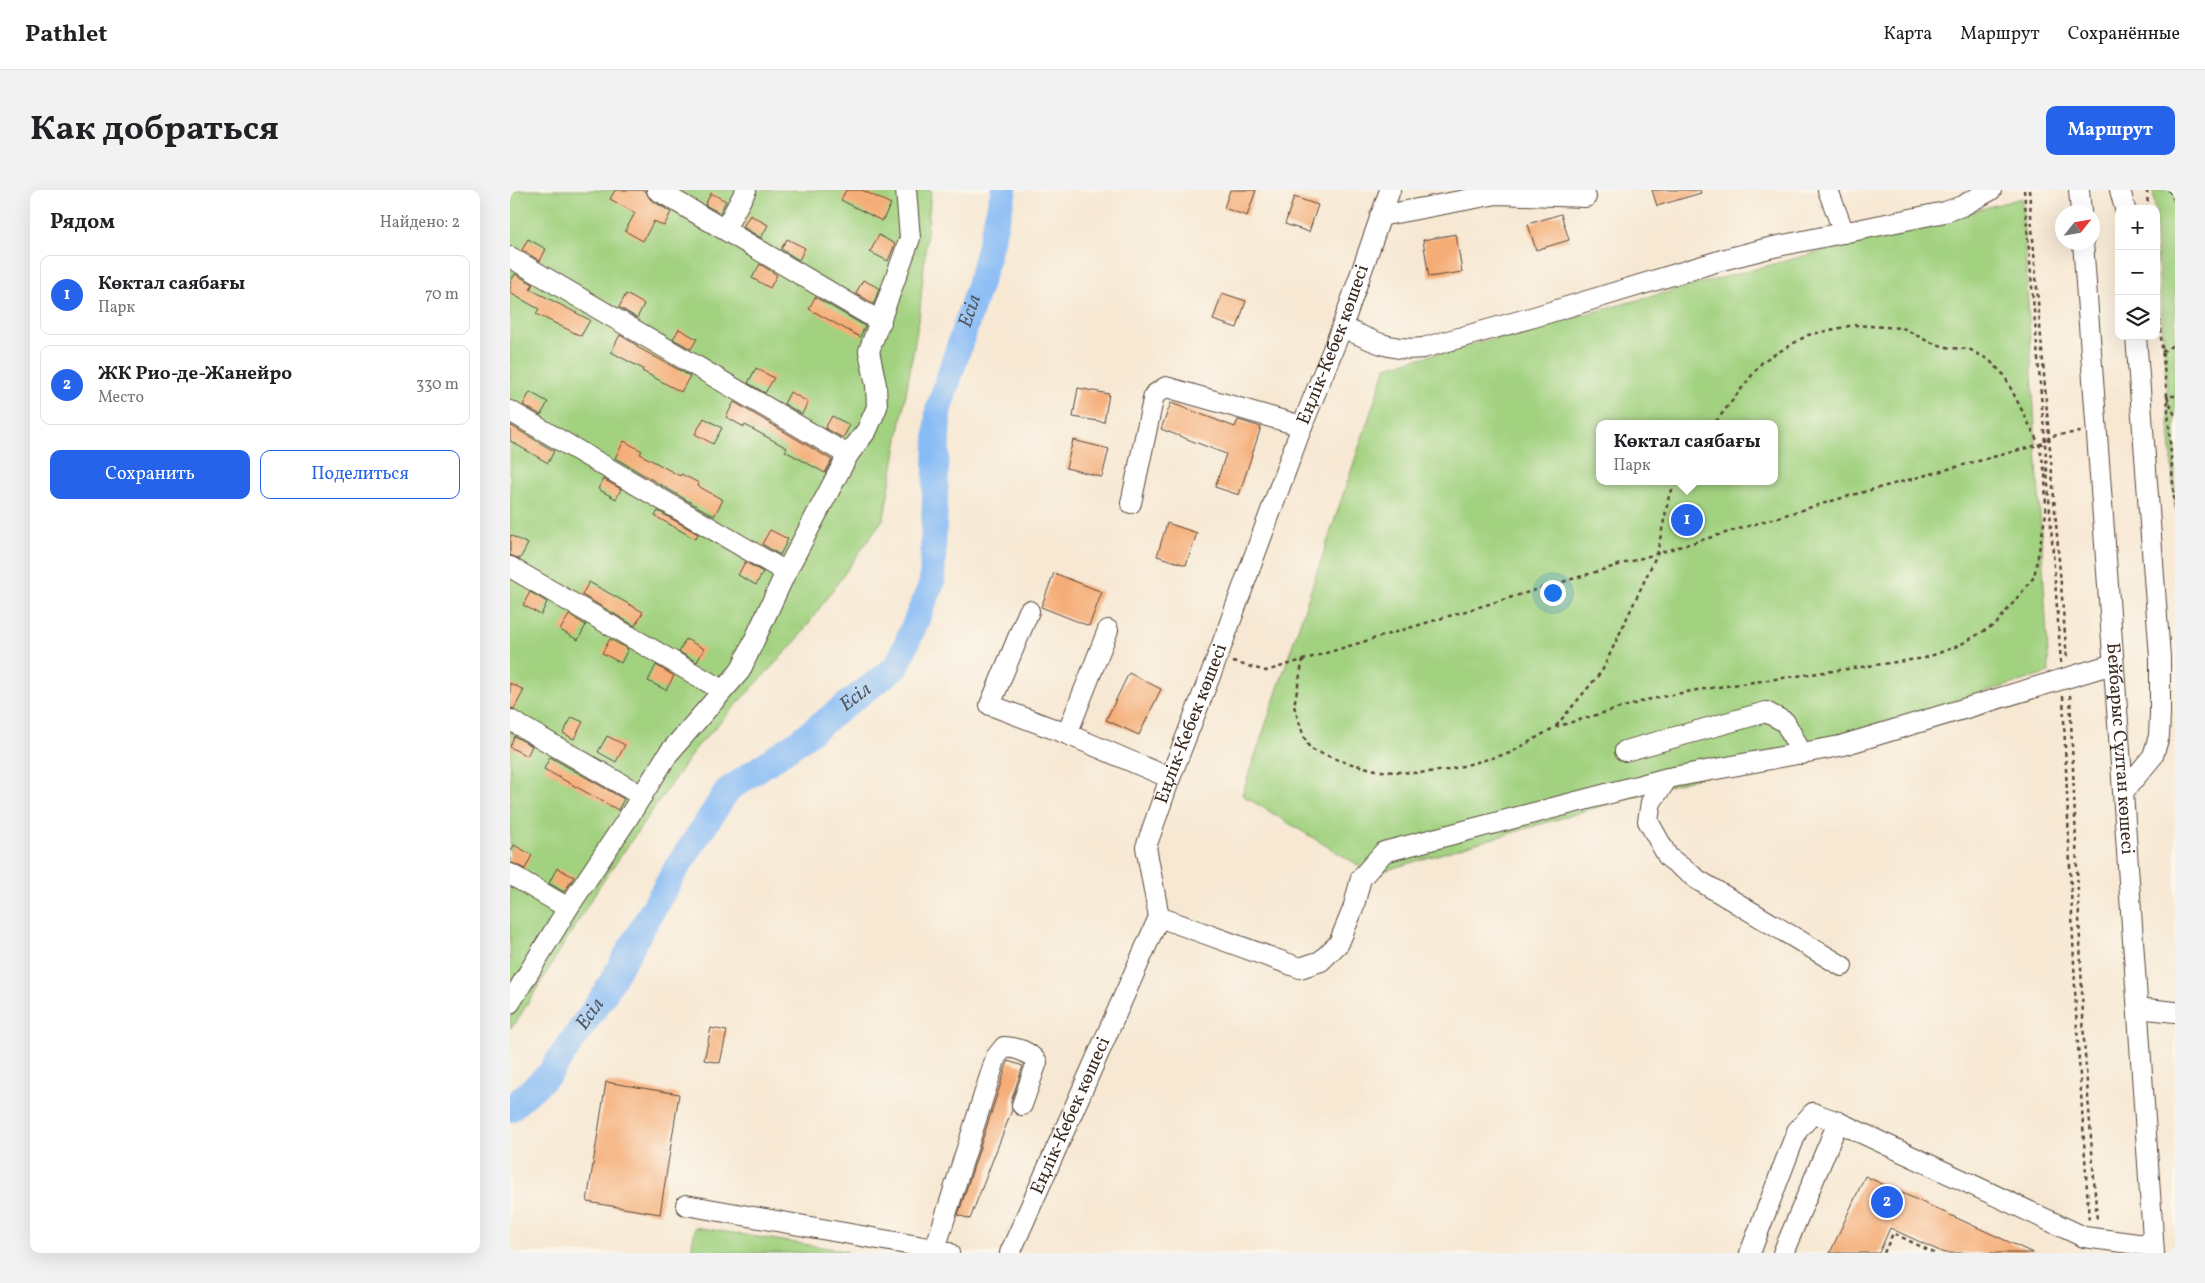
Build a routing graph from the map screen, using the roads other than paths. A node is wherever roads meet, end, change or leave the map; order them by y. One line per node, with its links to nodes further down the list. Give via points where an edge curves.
1 (657, 190): 13 (street)
2 (746, 190): 13 (street)
3 (906, 190): 17 (street, via 910,238)
4 (1390, 190): 12 (street, Еңлік-Кебек көшесі)
5 (1828, 190): 14 (street)
6 (1991, 190): 14 (street, via 1946,212)
7 (2079, 190): 10 (street)
8 (2120, 190): 11 (street)
9 (1586, 197): 12 (street, via 1497,194)
10 (2080, 205)
11 (2124, 205)
12 (1380, 216): 18 (street, Еңлік-Кебек көшесі)
13 (724, 229): 17 (street)
14 (1844, 233): 18 (street, via 1722,260 1423,348 1405,350 1381,344)
15 (2084, 250): 29 (street, Бейбарыс Сұлтан көшесі)
16 (510, 257): 22 (street)
17 (881, 322): 22 (street, via 869,351 877,407 867,430)
18 (1342, 327): 21 (street, Еңлік-Кебек көшесі)
19 (2136, 340): 28 (street)
20 (510, 411): 25 (street)
21 (1302, 426): 23 (street, via 1166,387 1154,395); 35 (street, Еңлік-Кебек көшесі)
22 (848, 455): 25 (street)
23 (1131, 503)
24 (510, 567): 30 (street)
25 (786, 572): 30 (street, via 740,671)
26 (1029, 611): 32 (street, via 990,705)
27 (1108, 630): 32 (street)
28 (2168, 656): 37 (street, via 2159,736 2153,756)
29 (2113, 664): 34 (street, via 1840,746); 37 (street, Бейбарыс Сұлтан көшесі)
30 (722, 690): 38 (street, via 668,754)
31 (510, 720): 38 (street)
32 (1067, 734): 35 (street)
33 (1625, 751): 34 (street, via 1766,712 1785,722)
34 (1802, 754): 36 (street)
35 (1170, 778): 41 (street, Еңлік-Кебек көшесі, via 1146,847)
36 (1668, 778): 41 (street, via 1384,852 1361,878 1353,909 1338,943 1321,961 1300,968); 42 (street, via 1652,802 1648,821 1668,858 1698,880)
37 (2123, 792): 44 (street, Бейбарыс Сұлтан көшесі)
38 (642, 796): 40 (street)
39 (510, 874): 40 (street)
40 (568, 908): 43 (street)
41 (1159, 917): 51 (street, Еңлік-Кебек көшесі)
42 (1842, 966)
43 (510, 1003)
44 (2138, 1008): 45 (street); 49 (street, Бейбарыс Сұлтан көшесі)
45 (2175, 1012)
46 (1022, 1104): 50 (street, via 1037,1062 1030,1054 1004,1047 996,1057)
47 (1838, 1122): 49 (street, via 2084,1237); 52 (street, via 1813,1113 1797,1131); 53 (street)
48 (686, 1205): 50 (street)
49 (2153, 1250)
50 (942, 1251)
51 (1010, 1253)
52 (1750, 1253)
53 (1783, 1253)

